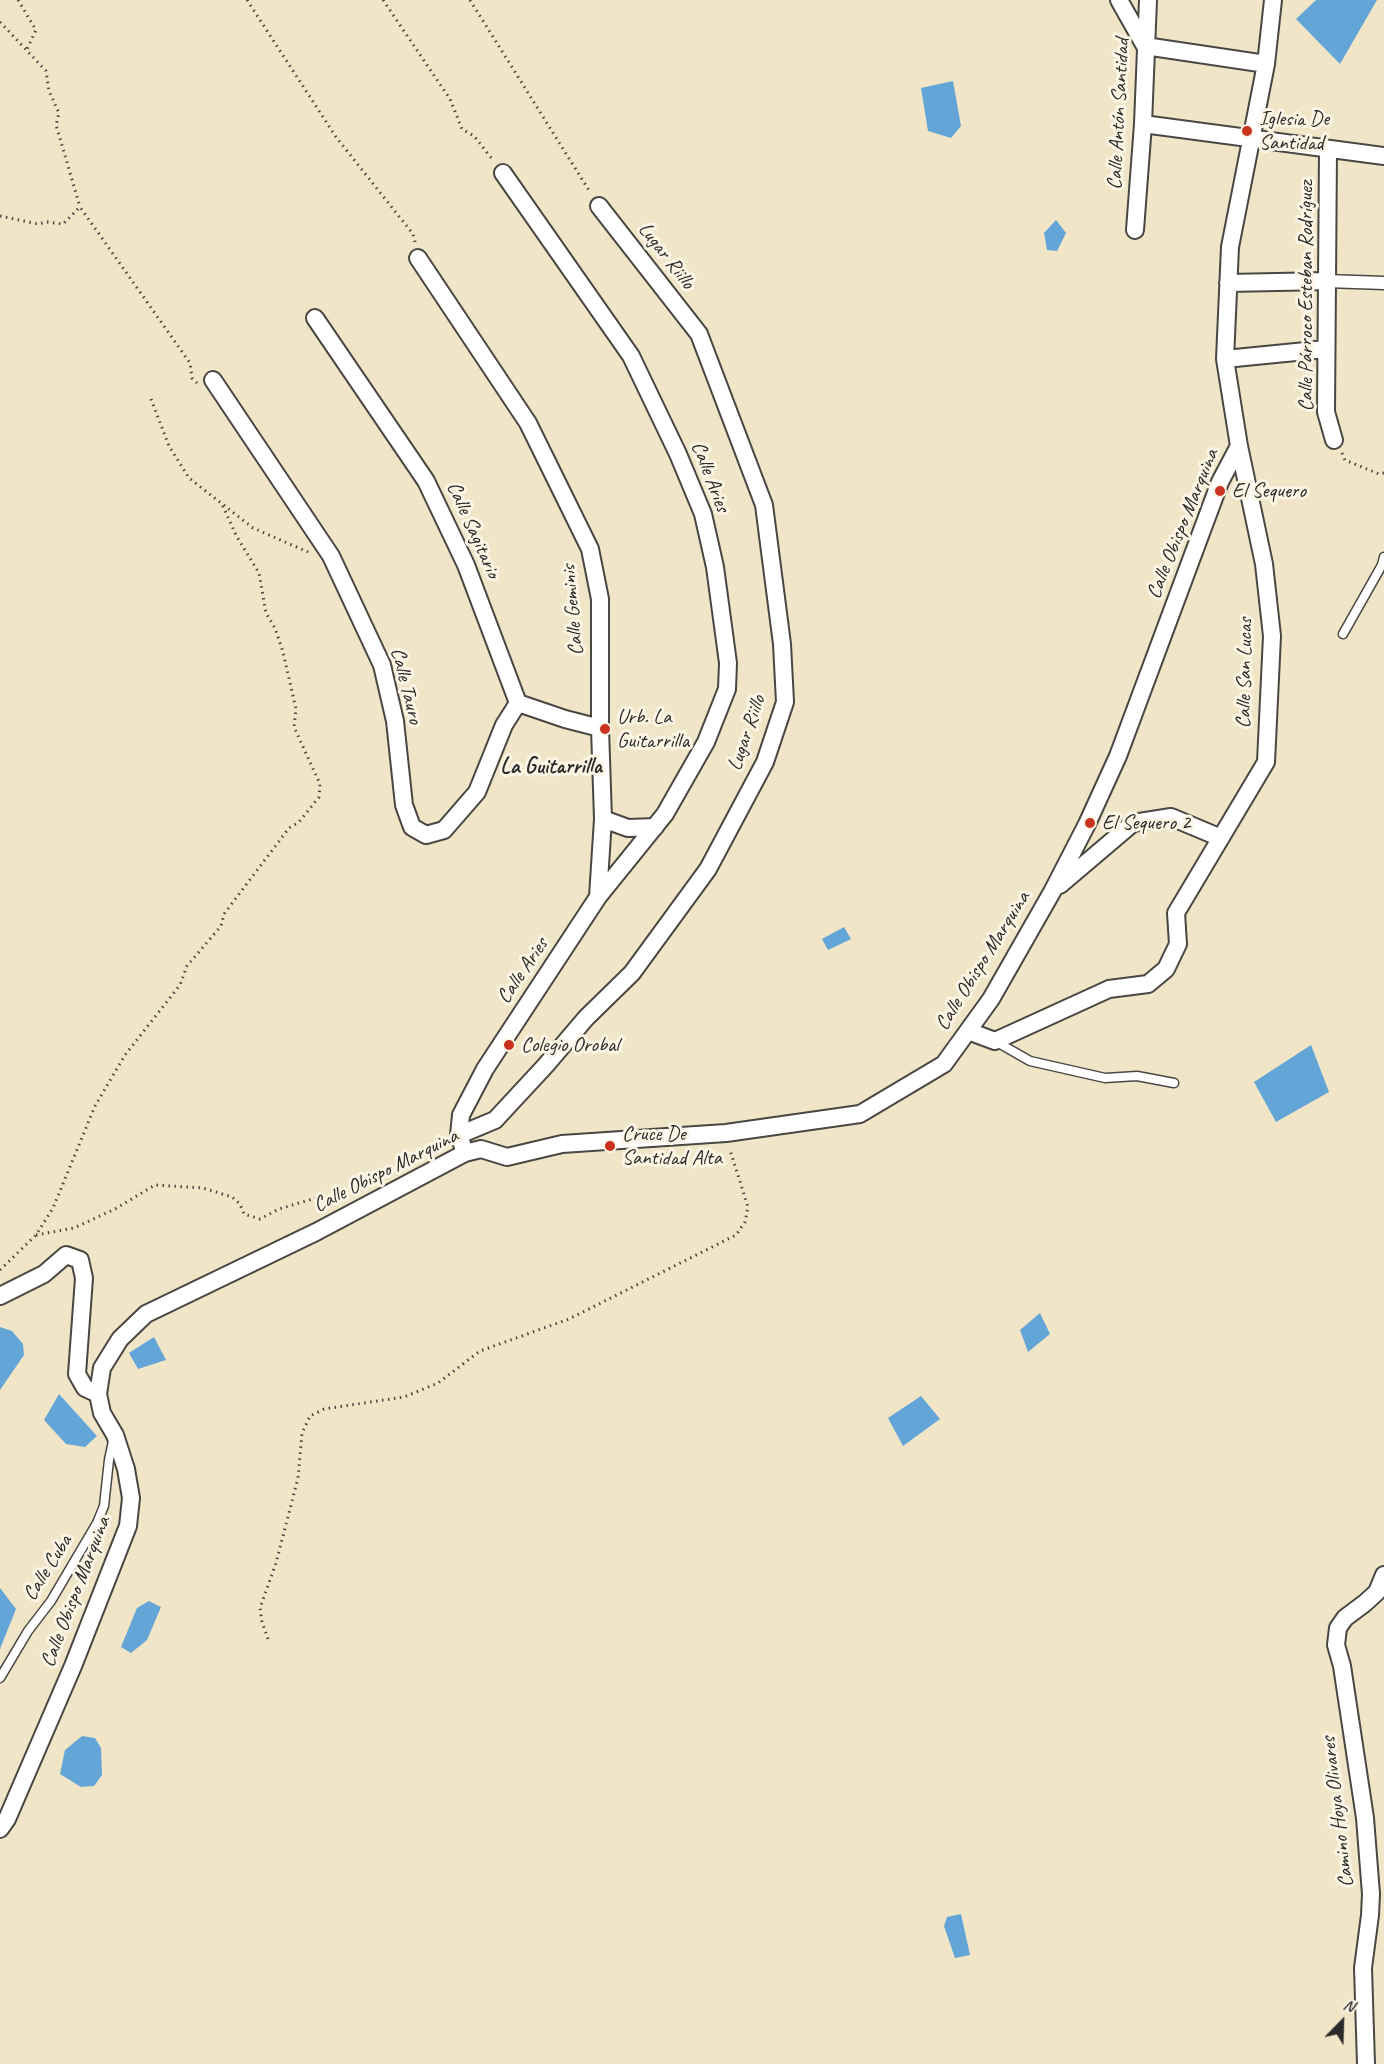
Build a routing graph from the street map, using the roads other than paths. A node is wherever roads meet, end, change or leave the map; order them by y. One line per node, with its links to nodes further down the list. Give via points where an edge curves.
1 (1119, 0): 4 (street)
2 (1148, 0): 4 (street, Calle Antón Santidad)
3 (1273, 0): 5 (street, Calle San Lucas)
4 (1145, 46): 5 (street); 6 (street, Calle Antón Santidad)
5 (1266, 64): 7 (street, Calle San Lucas)
6 (1143, 124): 7 (street); 12 (street, Calle Antón Santidad)
7 (1252, 140): 8 (street); 15 (street, Calle San Lucas, via 1230,247)
8 (1328, 150): 9 (street); 14 (street, Calle Párroco Esteban Rodríguez)
9 (1384, 156)
10 (503, 173): 28 (street, Calle Aries, via 631,356 703,514 715,567 728,663 727,689 706,742)
11 (599, 206): 35 (street, Lugar Riillo, via 699,334 764,505 782,644 784,702 765,762 708,869 632,973 495,1120)
12 (1135, 230)
13 (418, 258): 26 (street, Calle Geminis, via 528,423 590,549 600,599)
14 (1326, 281): 15 (street); 16 (street); 18 (street, Calle Párroco Esteban Rodríguez)
15 (1228, 283): 19 (street, Calle San Lucas)
16 (1384, 283)
17 (315, 318): 25 (street, Calle Sagitario, via 426,481 466,565)
18 (1326, 349): 19 (street); 21 (street, Calle Párroco Esteban Rodríguez, via 1326,412)
19 (1225, 359): 22 (street, Calle San Lucas)
20 (206, 383): 25 (street, Calle Tauro, via 331,556 382,665 394,721 404,805 412,827 426,835 444,830 477,792 504,724)
21 (1334, 440)
22 (1239, 446): 29 (street, Calle San Lucas, via 1264,564 1272,636 1266,762); 30 (street, Calle Obispo Marquina, via 1220,483 1118,756)
23 (1384, 557): 24 (lane)
24 (1343, 634)
25 (518, 703): 26 (street)
26 (600, 728): 27 (street, Calle Geminis)
27 (603, 819): 28 (street, via 628,828); 31 (street, Calle Geminis)
28 (655, 827): 31 (street, Calle Aries)
29 (1221, 838): 30 (street, via 1171,817 1133,824); 33 (street, Calle San Lucas, via 1176,913 1178,944 1166,969 1148,984 1109,989)
30 (1052, 892): 32 (street, Calle Obispo Marquina, via 991,999)
31 (598, 897): 35 (street, Calle Aries, via 485,1069 461,1115)
32 (968, 1031): 33 (street); 36 (street, Calle Obispo Marquina, via 944,1064 860,1114 726,1133 562,1144 507,1157 481,1149)
33 (994, 1041): 34 (lane, via 1030,1061 1105,1078 1137,1076)
34 (1174, 1083)
35 (459, 1135): 36 (street)
36 (465, 1153): 38 (street, Calle Obispo Marquina, via 316,1232 146,1314 120,1339 108,1358 102,1368)
37 (0, 1296): 38 (street, via 44,1274 66,1255 80,1260 84,1278 77,1374 85,1388)
38 (98, 1394): 39 (street, Calle Obispo Marquina, via 102,1413)
39 (115, 1435): 41 (lane, Calle Cuba, via 104,1506 96,1523); 42 (street, Calle Obispo Marquina, via 131,1498 128,1527)
40 (1384, 1575): 43 (street, Camino Hoya Olivares, via 1377,1592 1345,1617 1338,1628 1336,1645 1365,1818 1371,1894 1363,1968)
41 (0, 1678)
42 (4, 1824)
43 (1366, 2064)

